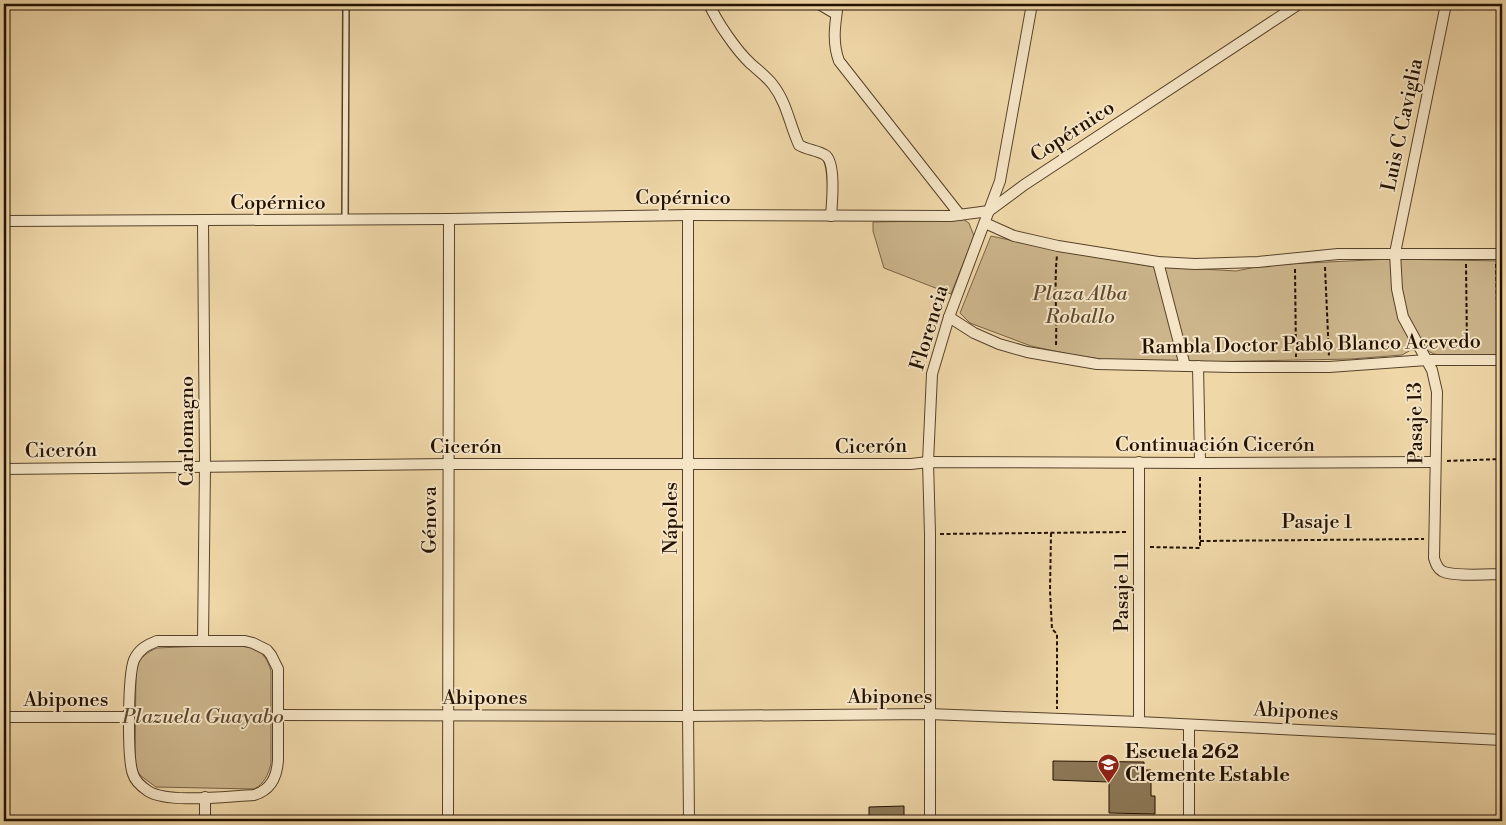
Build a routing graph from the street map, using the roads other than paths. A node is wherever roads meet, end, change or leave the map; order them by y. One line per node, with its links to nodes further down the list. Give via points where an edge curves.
1 (346, 4): 15 (lane)
2 (710, 4): 12 (street, via 736,46 774,86 799,145 829,158)
3 (819, 4): 8 (street)
4 (838, 4): 8 (street)
5 (1032, 4): 9 (street, Florencia, via 1000,181)
6 (1299, 4): 9 (street, Copérnico)
7 (1446, 4): 18 (street, Luis C Caviglia)
8 (836, 14): 11 (street, via 834,40 839,61)
9 (990, 210): 11 (street, Copérnico); 17 (street, Florencia)
10 (688, 215): 12 (street, Copérnico); 13 (street, Copérnico); 31 (street, Nápoles)
11 (960, 215): 12 (street, Copérnico)
12 (831, 216)
13 (448, 219): 15 (street, Copérnico); 30 (street, Génova)
14 (203, 220): 15 (street, Copérnico); 16 (street, Copérnico); 32 (street, Carlomagno)
15 (345, 220)
16 (4, 221)
17 (984, 224): 20 (street, via 1014,236 1058,246); 21 (street, Florencia)
18 (1395, 253): 19 (street); 20 (street, via 1325,254 1213,264); 22 (street, Pasaje 13, via 1397,289 1404,317)
19 (1499, 254)
20 (1158, 262): 24 (street)
21 (950, 317): 24 (street, Rambla Doctor Pablo Blanco Acevedo, via 985,338 1027,352 1097,364); 26 (street, Florencia, via 932,374)
22 (1427, 360): 23 (street, Rambla Doctor Pablo Blanco Acevedo); 25 (street, Rambla Doctor Pablo Blanco Acevedo, via 1329,367); 28 (street, Pasaje 13, via 1437,392)
23 (1500, 360)
24 (1184, 366): 25 (street, Rambla Doctor Pablo Blanco Acevedo)
25 (1198, 366): 29 (street)
26 (928, 462): 27 (street, Continuación Cicerón); 31 (street, Cicerón); 36 (street, Florencia)
27 (1139, 462): 29 (street, Continuación Cicerón); 42 (street, Pasaje 11)
28 (1435, 462): 29 (street, Continuación Cicerón); 34 (street, Pasaje 13, via 1434,558 1439,569 1449,574)
29 (1200, 463)
30 (448, 464): 31 (street, Cicerón); 32 (street, Cicerón); 38 (street, Génova)
31 (689, 465): 39 (street, Nápoles)
32 (205, 467): 33 (street, Cicerón); 35 (street, Carlomagno)
33 (4, 469)
34 (1502, 574)
35 (203, 640): 37 (street, via 245,641 271,654 278,669); 41 (street, via 157,641 141,649 132,666)
36 (929, 714): 39 (street, Abipones); 42 (street, Abipones); 49 (street, Florencia)
37 (278, 716): 38 (street, Abipones); 45 (street, via 278,770 269,787 254,794)
38 (447, 716): 39 (street, Abipones); 47 (street, Génova)
39 (688, 716): 48 (street, Nápoles)
40 (4, 717): 41 (street, Abipones)
41 (129, 718): 45 (street, via 130,761 133,775 141,785 155,795 165,797)
42 (1139, 722): 43 (street, Abipones)
43 (1189, 725): 44 (street, Abipones); 50 (street)
44 (1502, 740)
45 (205, 797): 46 (street)
46 (205, 821)
47 (448, 821)
48 (689, 821)
49 (930, 821)
50 (1189, 821)

